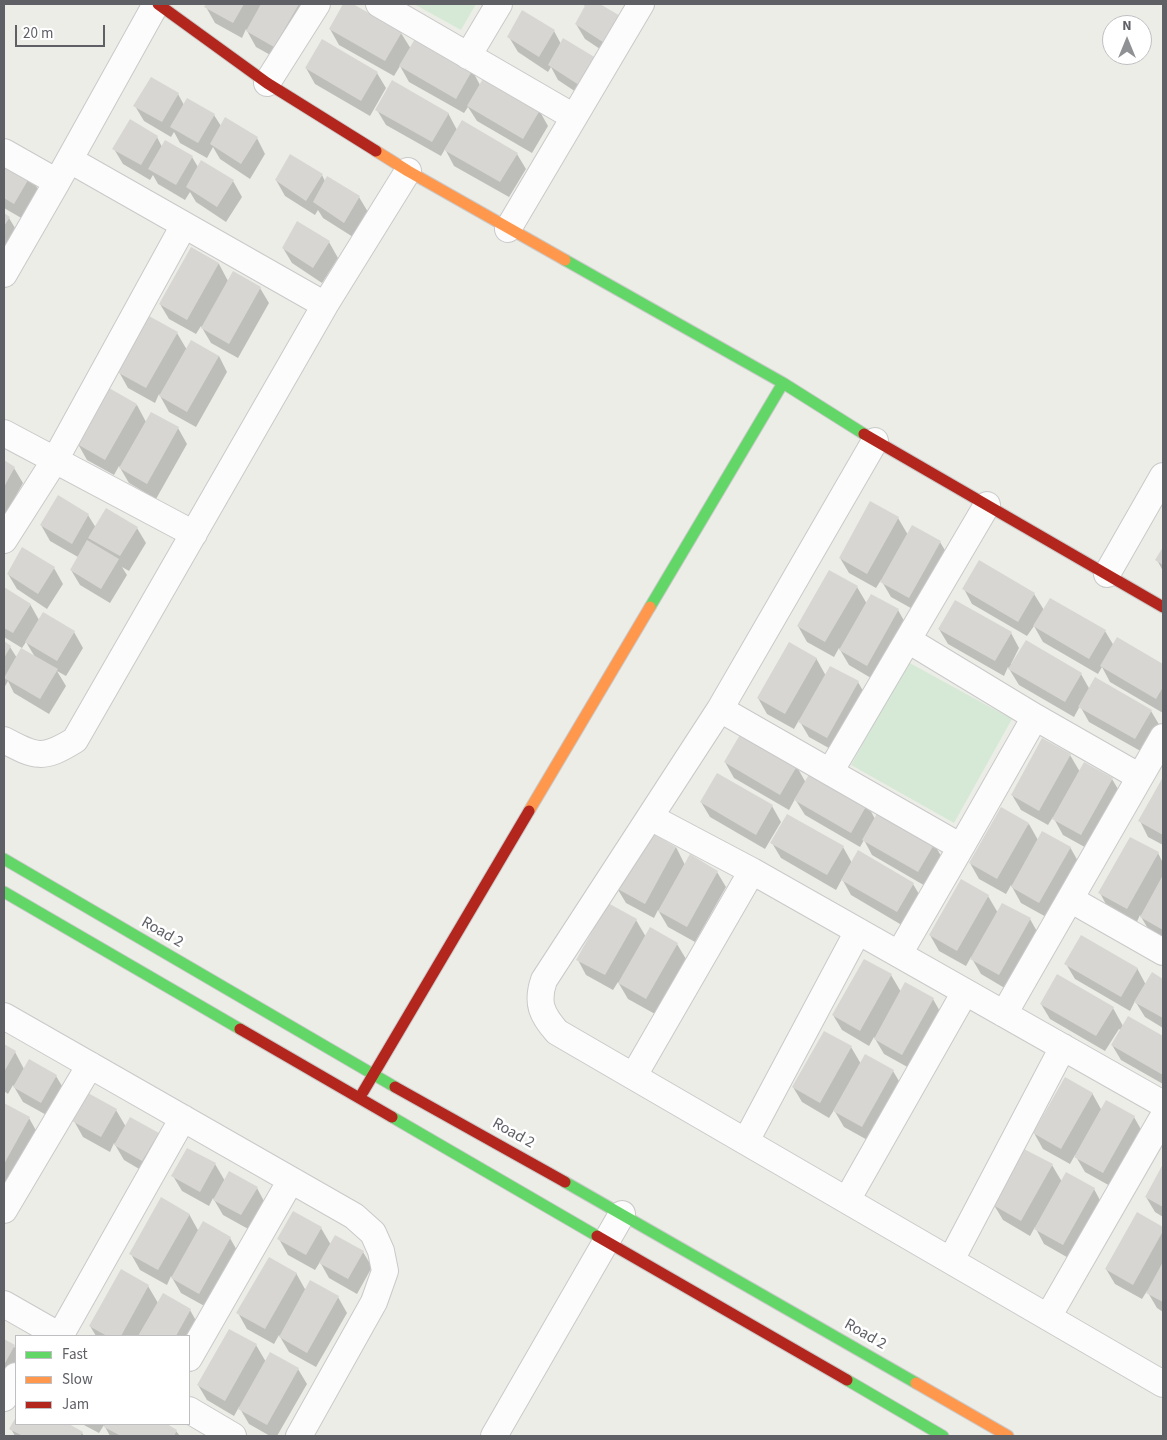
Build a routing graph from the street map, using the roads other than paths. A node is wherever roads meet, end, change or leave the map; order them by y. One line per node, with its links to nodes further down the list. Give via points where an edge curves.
1 (157, 4): 7 (street); 10 (street)
2 (316, 4): 7 (street)
3 (379, 4): 6 (street)
4 (499, 4): 6 (street)
5 (641, 4): 8 (street)
6 (468, 56): 8 (street)
7 (267, 83): 11 (street)
8 (574, 117): 13 (street)
9 (4, 152): 10 (street)
10 (63, 171): 12 (street); 14 (street)
11 (408, 171): 13 (street); 15 (street)
12 (184, 225): 15 (street); 19 (street)
13 (508, 229): 16 (street)
14 (4, 274)
15 (325, 305): 22 (street)
16 (783, 383): 18 (street); 47 (street)
17 (4, 433): 19 (street)
18 (874, 441): 21 (street); 27 (street)
19 (55, 460): 22 (street); 23 (street)
20 (1163, 476): 24 (street)
21 (987, 505): 24 (street); 26 (street)
22 (194, 534): 30 (street, via 75,740 46,755 26,752)
23 (4, 540)
24 (1107, 574): 25 (street)
25 (1163, 607)
26 (908, 640): 28 (street); 31 (street)
27 (720, 709): 31 (street); 33 (street)
28 (1035, 717): 32 (street); 34 (street)
29 (1163, 737): 32 (street)
30 (4, 740)
31 (830, 772): 34 (street)
32 (1140, 777): 38 (street)
33 (650, 817): 36 (street); 48 (street, via 540,990 540,1007 557,1032)
34 (961, 846): 41 (street)
35 (4, 859): 47 (street, Road 2)
36 (752, 871): 39 (street); 48 (street)
37 (4, 892): 49 (street)
38 (1070, 899): 40 (street); 43 (street)
39 (858, 931): 41 (street); 53 (street)
40 (1163, 952)
41 (899, 954): 42 (street)
42 (965, 992): 43 (street); 55 (street)
43 (1004, 1014): 45 (street)
44 (4, 1016): 46 (street)
45 (1063, 1047): 50 (street); 59 (street)
46 (90, 1065): 52 (street); 56 (street)
47 (373, 1075): 49 (street); 57 (street, Road 2)
48 (635, 1077): 53 (street)
49 (359, 1098): 58 (street)
50 (1163, 1104)
51 (1163, 1117): 61 (street)
52 (183, 1118): 54 (street); 62 (street)
53 (746, 1141): 55 (street)
54 (290, 1180): 63 (street); 69 (street, via 354,1216 373,1233 385,1271 374,1302)
55 (847, 1200): 59 (street)
56 (4, 1210)
57 (622, 1214): 58 (street); 72 (street, Road 2)
58 (606, 1241): 70 (street); 71 (street)
59 (951, 1260): 61 (street)
60 (4, 1304): 62 (street)
61 (1048, 1317): 65 (street)
62 (51, 1334)
63 (190, 1356)
64 (15, 1378): 66 (street)
65 (1163, 1382)
66 (4, 1398)
67 (190, 1411): 68 (street)
68 (234, 1436)
69 (299, 1436)
70 (494, 1436)
71 (943, 1436)
72 (1008, 1436)

